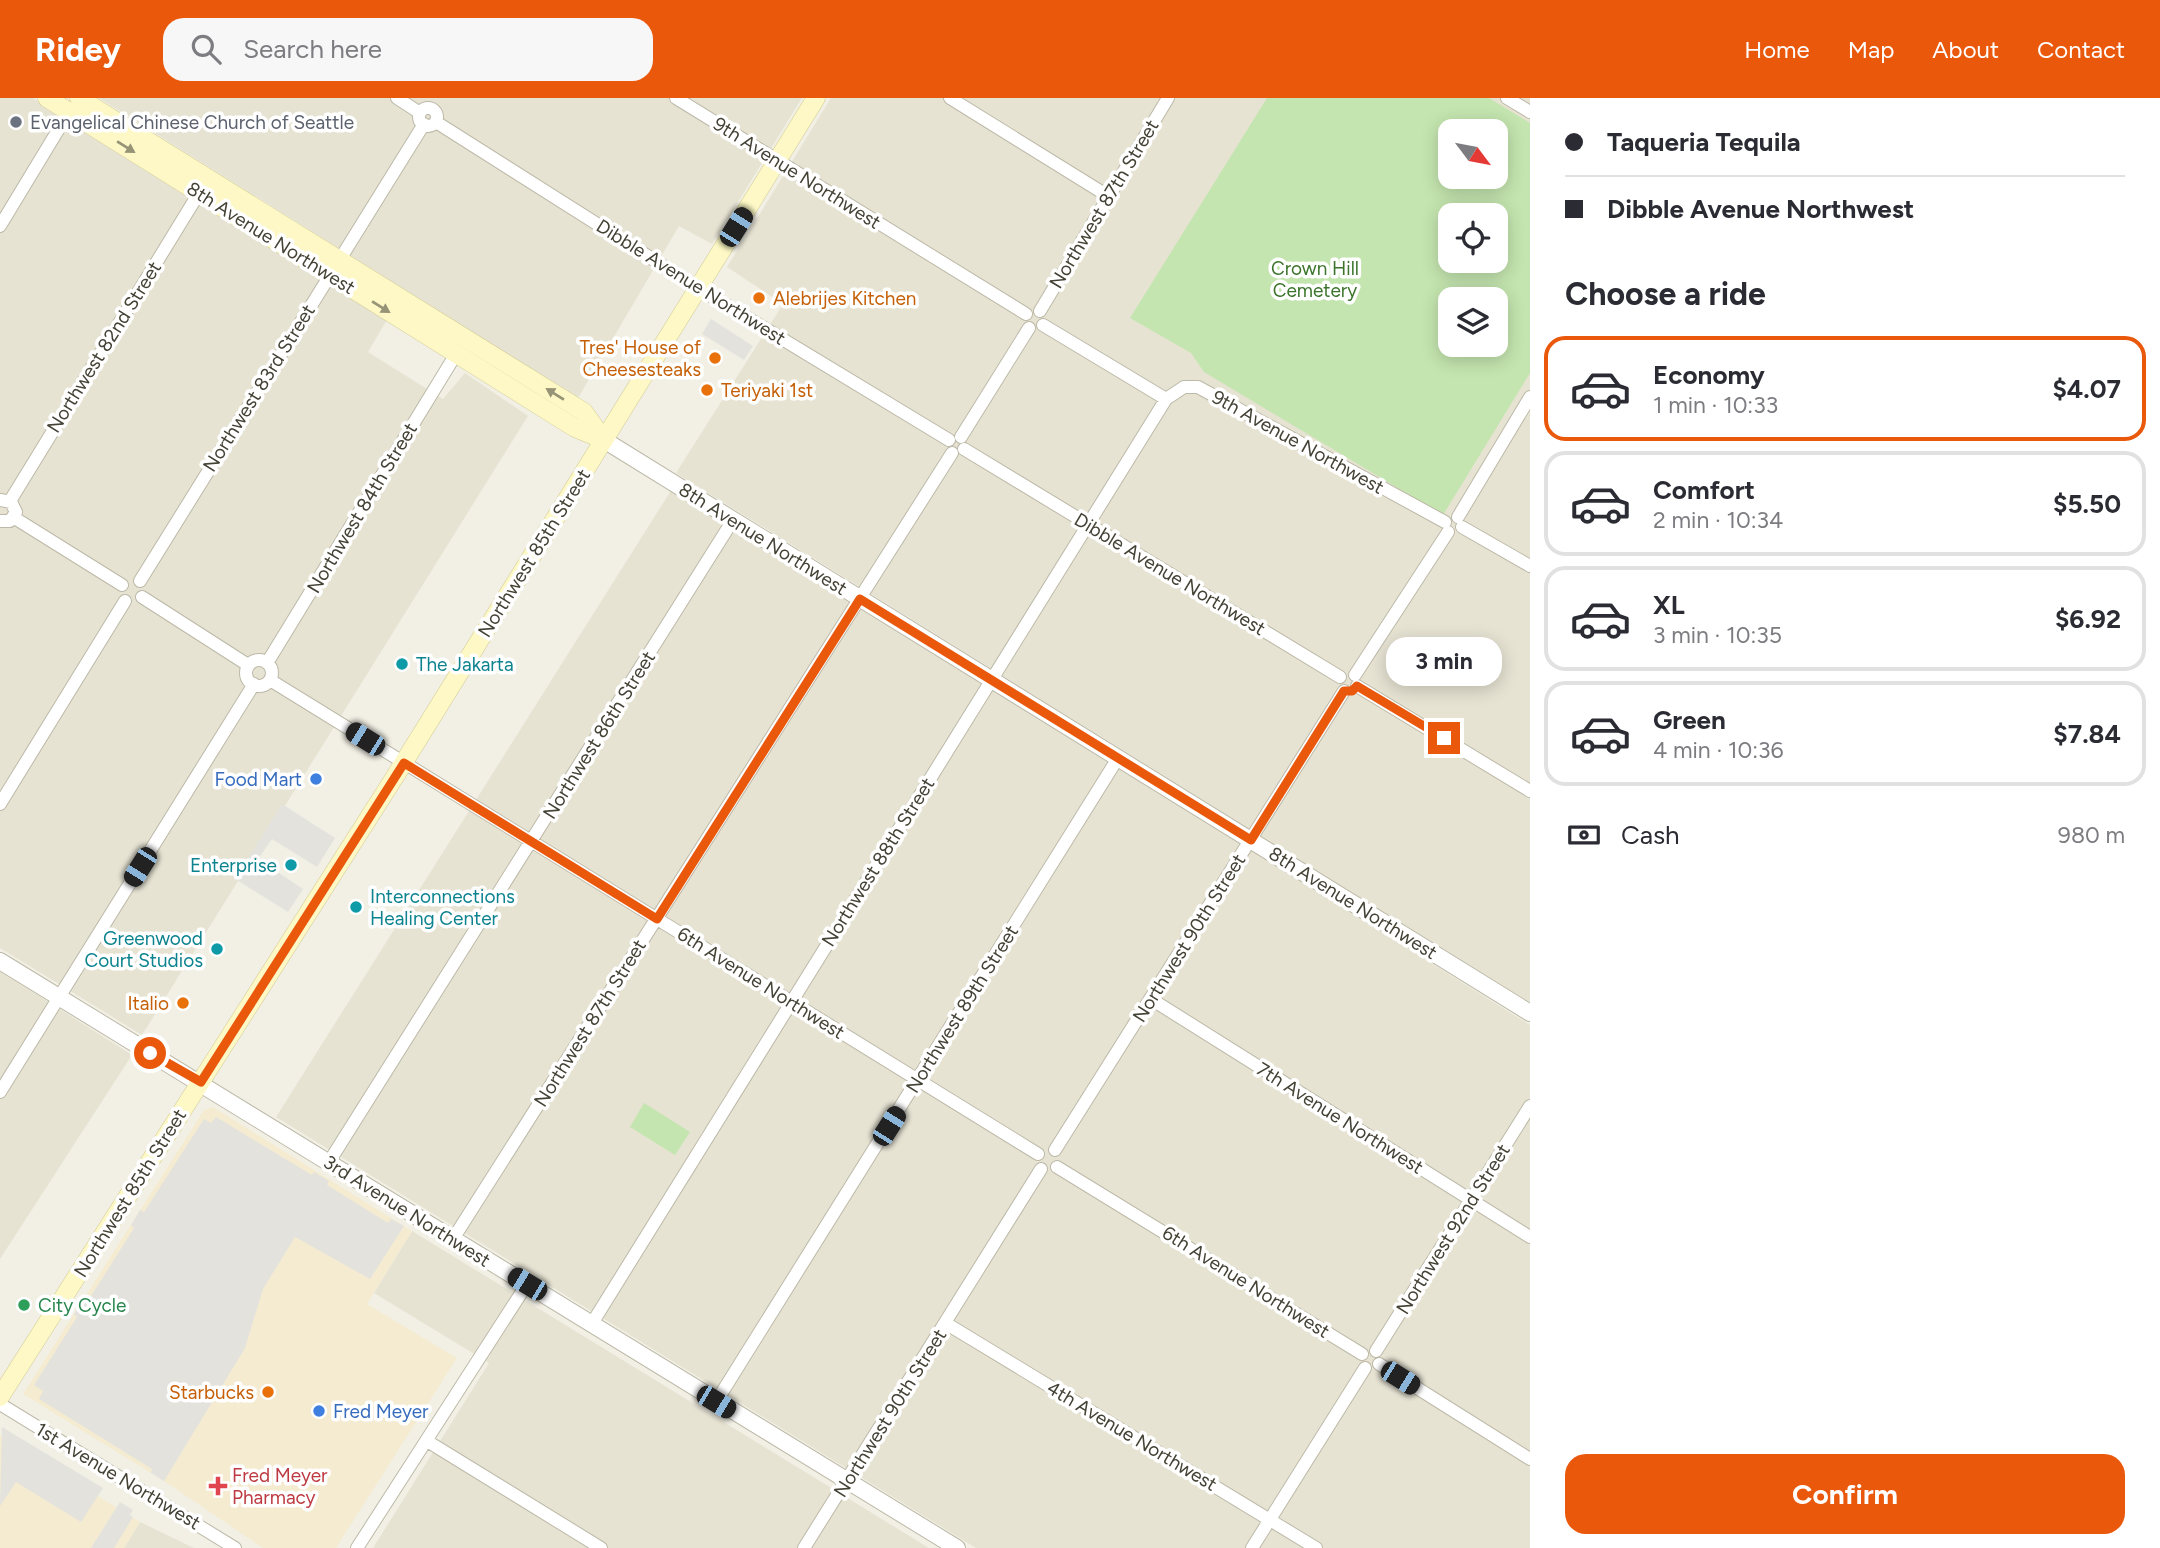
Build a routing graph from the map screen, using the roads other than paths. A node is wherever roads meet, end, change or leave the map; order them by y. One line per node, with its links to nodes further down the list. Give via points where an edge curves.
1 (47, 98): 9 (main road, 8th Avenue Northwest)
2 (397, 98): 11 (street, Dibble Avenue Northwest)
3 (441, 98): 11 (street, Northwest 83rd Street)
4 (676, 98): 12 (street, 9th Avenue Northwest)
5 (817, 98): 12 (main road, Northwest 85th Street)
6 (950, 98): 14 (street)
7 (1168, 98): 14 (street, Northwest 87th Street)
8 (1507, 98): 10 (street)
9 (74, 105): 13 (main road, 8th Avenue Northwest, one-way to 13); 15 (street); 16 (main road, 8th Avenue Northwest)
10 (1530, 112)
11 (428, 117): 16 (street, Northwest 83rd Street); 18 (street, Dibble Avenue Northwest)
12 (777, 161): 18 (main road, Northwest 85th Street); 20 (street, 9th Avenue Northwest)
13 (199, 193): 17 (main road, 8th Avenue Northwest); 28 (street, Northwest 82nd Street)
14 (1108, 196): 19 (street, Northwest 87th Street)
15 (0, 226)
16 (340, 259): 17 (street, Northwest 83rd Street); 26 (main road, 8th Avenue Northwest, one-way to 16, via 584,412)
17 (330, 275): 23 (main road, 8th Avenue Northwest, one-way to 23); 35 (street, Northwest 83rd Street)
18 (698, 288): 26 (main road, Northwest 85th Street); 27 (street, Dibble Avenue Northwest)
19 (1040, 311): 20 (street); 21 (street, via 1045,317)
20 (1026, 314): 22 (street)
21 (1043, 326): 22 (street); 25 (street)
22 (1029, 328): 27 (street, Northwest 87th Street)
23 (456, 354): 26 (main road, 8th Avenue Northwest, via 575,428); 40 (street, Northwest 84th Street)
24 (1530, 397): 33 (street, Northwest 90th Street)
25 (1166, 399): 32 (street, Northwest 88th Street); 33 (street, 9th Avenue Northwest, via 1184,387 1198,387)
26 (604, 440): 30 (street, 8th Avenue Northwest); 47 (main road, Northwest 85th Street)
27 (957, 445): 32 (street, Dibble Avenue Northwest); 38 (street, Northwest 87th Street)
28 (5, 501): 29 (street, via 15,508)
29 (13, 517): 31 (street); 36 (street)
30 (733, 520): 38 (street, 8th Avenue Northwest); 51 (street, Northwest 86th Street)
31 (0, 522)
32 (1089, 525): 43 (street, Northwest 88th Street); 45 (street, Dibble Avenue Northwest, via 1340,677 1346,673)
33 (1453, 525): 34 (street, 9th Avenue Northwest); 45 (street, Northwest 90th Street)
34 (1530, 566)
35 (140, 582): 36 (street, via 130,579); 37 (street)
36 (121, 585): 39 (street)
37 (142, 597): 39 (street, via 134,603); 41 (street)
38 (860, 599): 43 (street, 8th Avenue Northwest); 52 (street, Northwest 87th Street)
39 (125, 601): 49 (street)
40 (267, 663): 41 (street, via 259,660); 42 (street)
41 (248, 665): 44 (street, via 247,676)
42 (270, 680): 44 (street); 47 (street, 6th Avenue Northwest)
43 (992, 680): 46 (street, 8th Avenue Northwest); 56 (street, Northwest 88th Street)
44 (254, 684): 54 (street)
45 (1352, 684): 48 (street); 50 (street, Northwest 90th Street)
46 (1118, 758): 50 (street, 8th Avenue Northwest); 58 (street, Northwest 89th Street)
47 (404, 763): 51 (street, 6th Avenue Northwest); 59 (main road, Northwest 85th Street)
48 (1530, 791)
49 (0, 804)
50 (1251, 840): 55 (street, Northwest 90th Street); 57 (street, 8th Avenue Northwest)
51 (533, 842): 52 (street, 6th Avenue Northwest); 64 (street, Northwest 86th Street)
52 (657, 919): 56 (street, 6th Avenue Northwest); 69 (street, Northwest 87th Street)
53 (0, 961): 54 (street, 3rd Avenue Northwest)
54 (59, 997): 59 (street, 3rd Avenue Northwest); 60 (street)
55 (1151, 999): 62 (street, Northwest 90th Street); 67 (street, 7th Avenue Northwest)
56 (791, 1000): 58 (street, 6th Avenue Northwest); 72 (street, Northwest 88th Street)
57 (1530, 1013)
58 (918, 1080): 63 (street, 6th Avenue Northwest); 77 (street, Northwest 89th Street)
59 (201, 1082): 64 (street, 3rd Avenue Northwest); 76 (main road, Northwest 85th Street)
60 (0, 1092)
61 (1530, 1106): 67 (street, Northwest 92nd Street)
62 (1055, 1150): 63 (street, via 1045,1148); 65 (street)
63 (1038, 1154): 66 (street, via 1036,1163)
64 (329, 1162): 69 (street, 3rd Avenue Northwest)
65 (1057, 1167): 66 (street); 73 (street, 6th Avenue Northwest)
66 (1041, 1170): 71 (street, Northwest 90th Street)
67 (1471, 1201): 68 (street, 7th Avenue Northwest); 74 (street, Northwest 92nd Street)
68 (1530, 1237)
69 (453, 1239): 70 (street, 3rd Avenue Northwest)
70 (527, 1284): 72 (street, 3rd Avenue Northwest); 79 (street)
71 (947, 1324): 81 (street, Northwest 90th Street); 82 (street, 4th Avenue Northwest)
72 (591, 1325): 77 (street, 3rd Avenue Northwest)
73 (1362, 1354): 74 (street, via 1369,1349); 75 (street)
74 (1377, 1358): 75 (street, via 1373,1369); 80 (street)
75 (1365, 1368): 82 (street)
76 (0, 1397)
77 (716, 1402): 81 (street, 3rd Avenue Northwest)
78 (0, 1404): 83 (street, 1st Avenue Northwest)
79 (426, 1441): 84 (street); 85 (street)
80 (1530, 1459)
81 (848, 1480): 86 (street, Northwest 90th Street); 87 (street, 3rd Avenue Northwest)
82 (1270, 1519): 88 (street); 89 (street, 4th Avenue Northwest)
83 (235, 1548)
84 (357, 1548)
85 (601, 1548)
86 (804, 1548)
87 (957, 1548)
88 (1252, 1548)
89 (1316, 1548)

